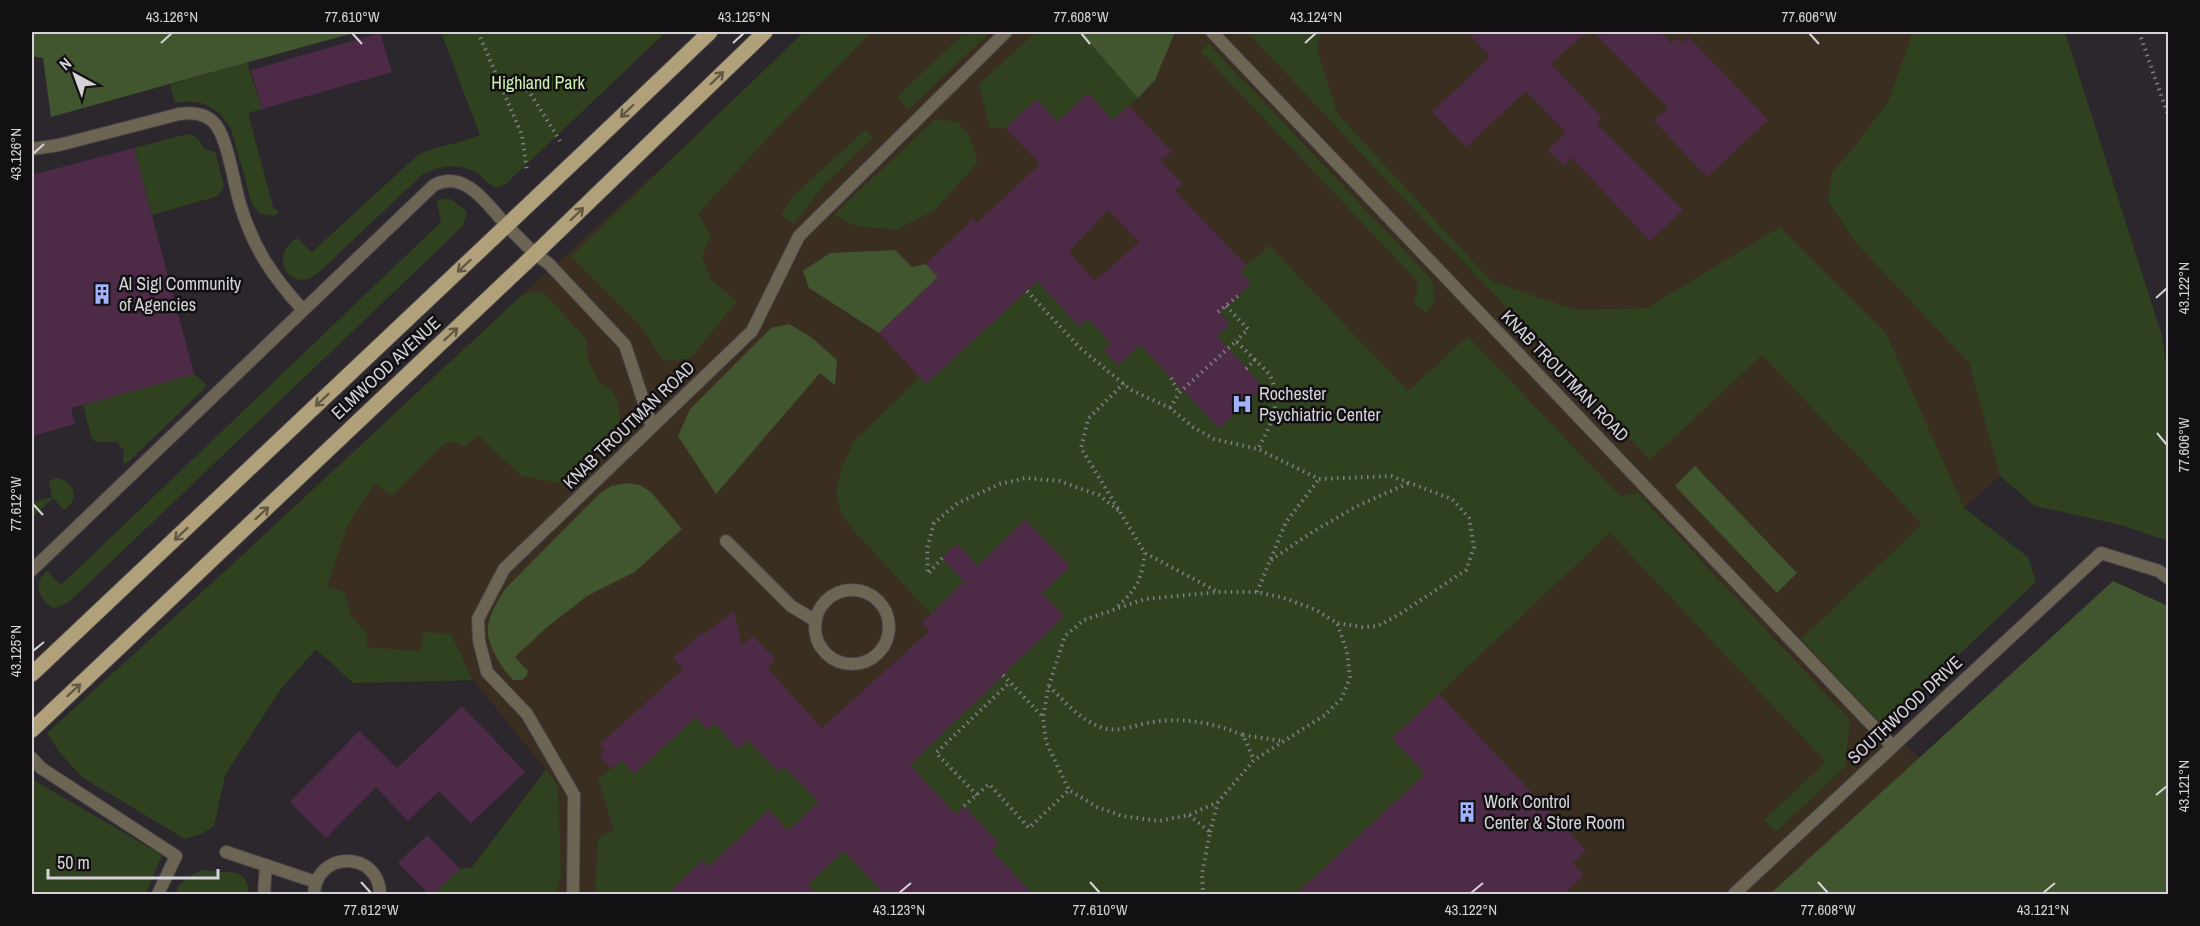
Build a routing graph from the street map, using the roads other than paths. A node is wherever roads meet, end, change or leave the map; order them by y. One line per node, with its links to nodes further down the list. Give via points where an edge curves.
1 (710, 32): 6 (main road, ELMWOOD AVENUE, one-way to 6)
2 (765, 32): 7 (main road, ELMWOOD AVENUE, one-way to 2)
3 (1006, 32): 9 (street, KNAB TROUTMAN ROAD, via 800,236 752,331)
4 (1212, 32): 16 (street, KNAB TROUTMAN ROAD)
5 (32, 149): 8 (street, via 178,114 206,117 221,135 255,246 276,280)
6 (506, 225): 7 (street); 8 (street, via 467,185 451,180 439,182); 14 (main road, ELMWOOD AVENUE, one-way to 14)
7 (536, 254): 9 (street, via 625,345); 15 (main road, ELMWOOD AVENUE, one-way to 7)
8 (303, 310): 11 (street)
9 (652, 427): 24 (street, KNAB TROUTMAN ROAD, via 504,569 478,619 487,672 527,714 574,795)
10 (726, 541): 13 (street, via 791,606)
11 (32, 570)
12 (2169, 578): 16 (street, SOUTHWOOD DRIVE, via 2159,571 2101,553)
13 (816, 621): 13 (street, via 826,600 837,593 862,591 882,604 888,616 887,640 870,659 847,663 826,653 816,633)
14 (32, 674)
15 (32, 730)
16 (1893, 746): 25 (street, SOUTHWOOD DRIVE)
17 (32, 758): 21 (street, via 41,768 176,856)
18 (226, 852): 19 (street)
19 (266, 865): 20 (street); 22 (street)
20 (315, 888): 23 (street, via 330,865 352,861 372,871)
21 (158, 894)
22 (264, 894)
23 (380, 894)
24 (573, 894)
25 (1734, 894)

